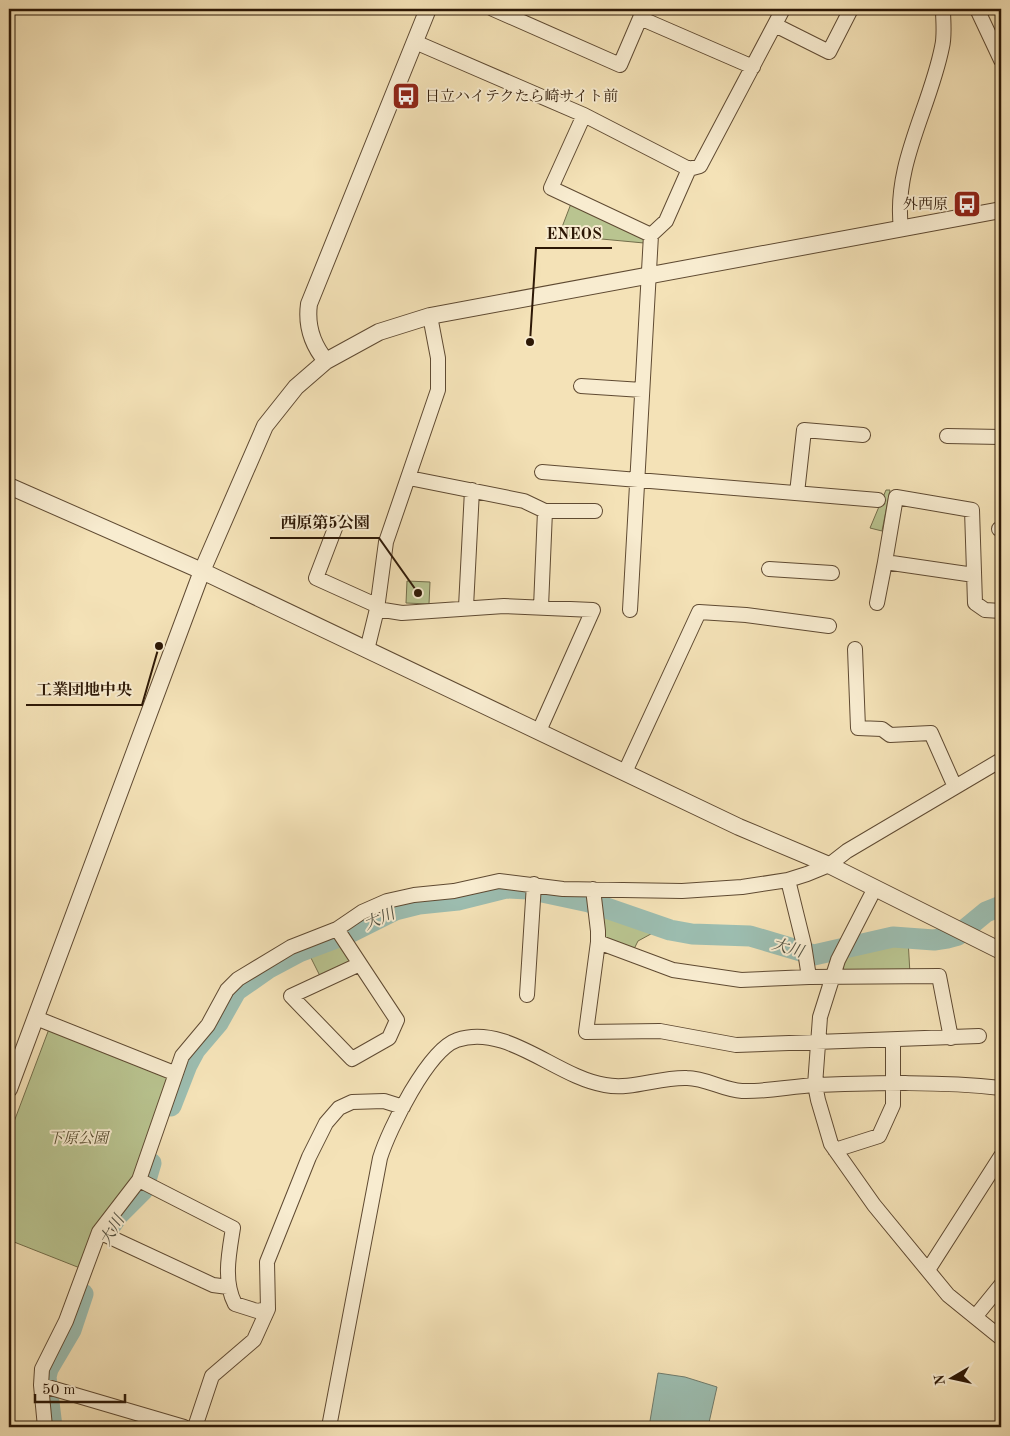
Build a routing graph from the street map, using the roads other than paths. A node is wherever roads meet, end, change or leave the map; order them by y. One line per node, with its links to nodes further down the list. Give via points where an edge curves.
1 (428, 9): 9 (street)
2 (782, 9): 8 (street)
3 (851, 9): 8 (street, via 829,52)
4 (943, 9): 15 (street, via 941,54 903,168 899,210)
5 (977, 9): 10 (street)
6 (500, 10): 7 (street, via 620,65)
7 (642, 13): 11 (street)
8 (775, 24): 11 (street)
9 (415, 42): 12 (street); 19 (street, via 309,304 312,340)
10 (1001, 60)
11 (753, 67): 13 (street, via 700,166)
12 (584, 116): 13 (street); 16 (street, via 551,188)
13 (689, 169): 16 (street, via 666,220)
14 (1001, 210): 15 (street)
15 (901, 228): 17 (street)
16 (651, 235): 17 (street)
17 (648, 275): 18 (street); 21 (street)
18 (430, 316): 19 (street, via 379,332); 26 (street, via 438,358 438,390)
19 (326, 361): 37 (street, via 296,387 265,426)
20 (581, 386): 21 (street)
21 (642, 390): 27 (street)
22 (863, 436): 30 (street, via 804,430)
23 (947, 436): 24 (street)
24 (1001, 437)
25 (542, 472): 27 (street)
26 (409, 478): 29 (street); 41 (street, via 386,542)
27 (638, 480): 30 (street); 44 (street)
28 (9, 486): 37 (street)
29 (472, 490): 33 (street, via 524,501); 42 (street)
30 (798, 493): 31 (street)
31 (878, 500)
32 (595, 511): 33 (street)
33 (545, 512): 43 (street)
34 (337, 522): 41 (street, via 316,578)
35 (885, 562): 39 (street); 39 (street, via 896,497 972,510); 40 (street)
36 (769, 569): 38 (street)
37 (202, 571): 48 (street); 65 (street)
38 (832, 573)
39 (974, 575): 45 (street, via 975,603 985,610)
40 (877, 603)
41 (378, 607): 42 (street, via 402,613); 48 (street)
42 (466, 607): 43 (street)
43 (540, 608): 49 (street, via 593,610)
44 (630, 610)
45 (1001, 611)
46 (829, 626): 51 (street, via 699,612)
47 (855, 649): 52 (street, via 858,728 882,729 890,735 932,733)
48 (367, 650): 49 (street)
49 (539, 731): 51 (street)
50 (1001, 760): 52 (street)
51 (625, 772): 53 (street)
52 (955, 787): 53 (street)
53 (829, 865): 54 (street); 56 (street)
54 (788, 880): 57 (street); 62 (street)
55 (534, 884): 57 (street); 58 (street, via 499,881 387,901 362,912); 64 (street)
56 (875, 888): 60 (street); 63 (street)
57 (594, 899): 59 (street)
58 (337, 929): 61 (street); 70 (street, via 292,947 238,979 227,990 208,1025 182,1056)
59 (598, 942): 62 (street, via 673,970 741,980); 69 (street, via 586,1032 660,1031 736,1045)
60 (1001, 951)
61 (360, 964): 61 (street, via 397,1020 389,1038 352,1060 291,996)
62 (808, 972): 63 (street)
63 (832, 978): 67 (street, via 939,976); 69 (street, via 820,1017)
64 (527, 996)
65 (36, 1018): 70 (street); 74 (street)
66 (979, 1036): 67 (street)
67 (951, 1038): 68 (street)
68 (893, 1041): 69 (street); 71 (street)
69 (817, 1042): 72 (street)
70 (174, 1073): 78 (street)
71 (894, 1084): 72 (street); 73 (street, via 966,1084); 76 (street, via 893,1104 879,1136)
72 (815, 1085): 75 (street, via 742,1091 688,1078 620,1087 605,1085 580,1078 493,1037 481,1036 454,1041 442,1048 429,1063); 76 (street, via 827,1133)
73 (1001, 1088)
74 (9, 1089)
75 (403, 1107): 83 (street, via 384,1101 352,1102 340,1108 326,1123 266,1262); 90 (street, via 386,1138 380,1158)
76 (835, 1150): 80 (street)
77 (1001, 1156): 80 (street)
78 (144, 1182): 79 (street); 82 (street, via 233,1228)
79 (99, 1232): 82 (street, via 213,1285); 86 (street, via 66,1321 42,1369)
80 (928, 1270): 84 (street, via 948,1296)
81 (1001, 1285): 84 (street)
82 (228, 1287): 83 (street, via 235,1304 257,1311)
83 (268, 1309): 89 (street, via 254,1340 212,1376)
84 (975, 1317): 85 (street)
85 (1001, 1338)
86 (41, 1385): 87 (street); 88 (street)
87 (45, 1427)
88 (184, 1427)
89 (195, 1427)
90 (329, 1427)

